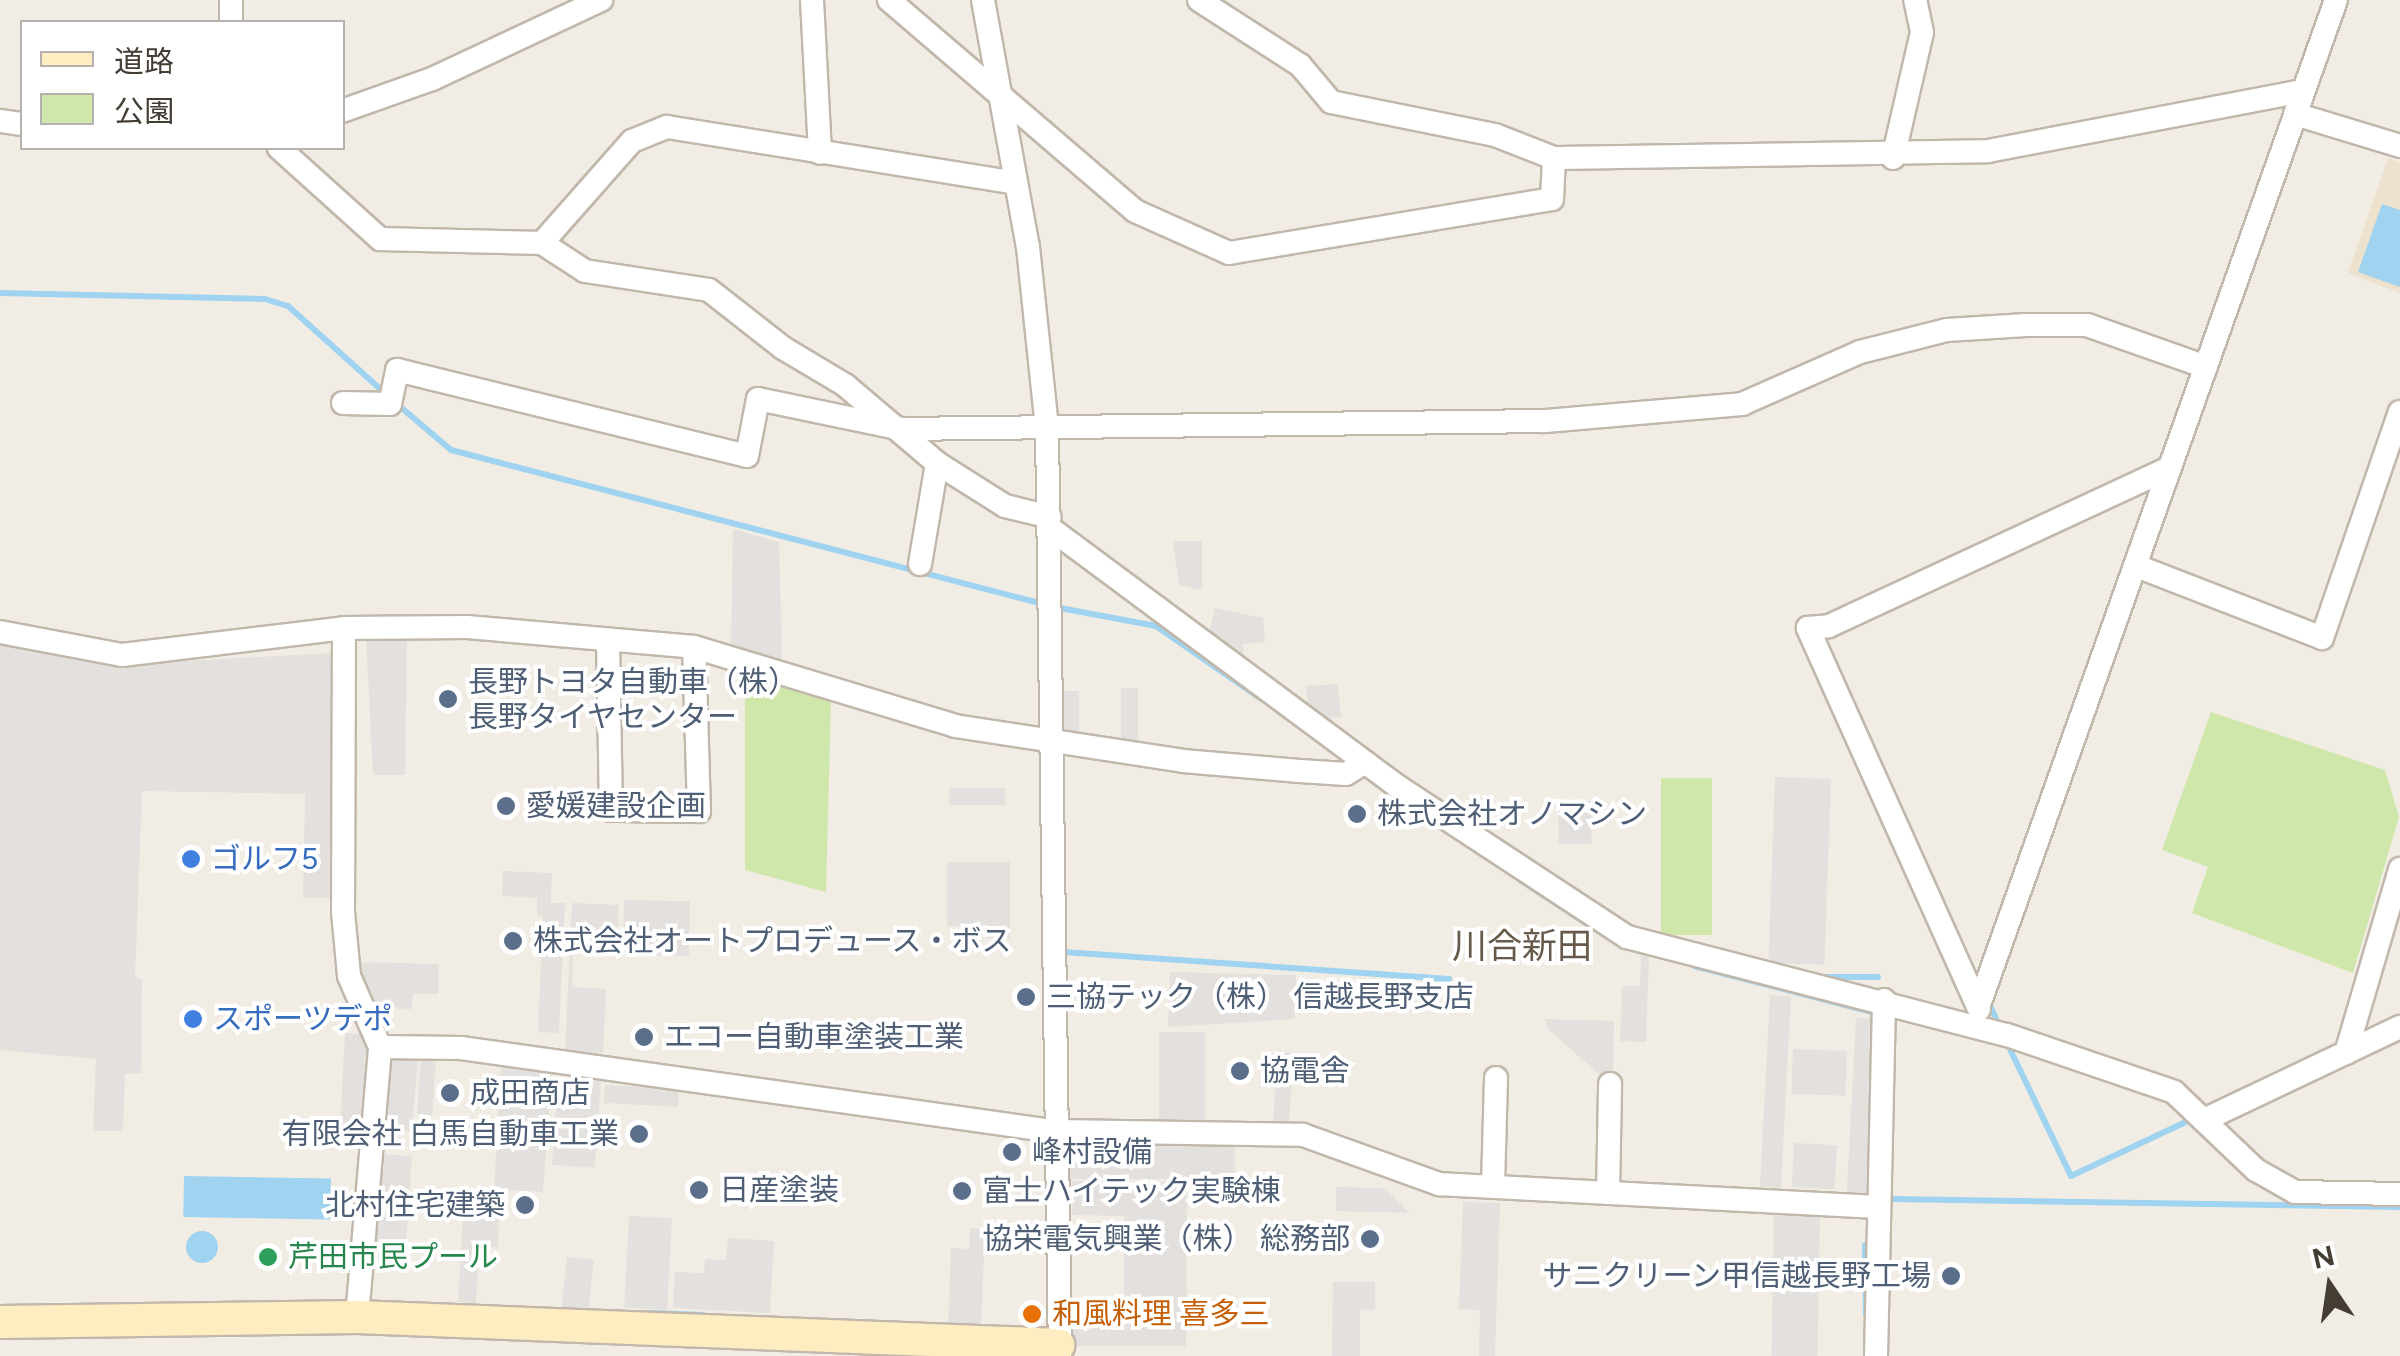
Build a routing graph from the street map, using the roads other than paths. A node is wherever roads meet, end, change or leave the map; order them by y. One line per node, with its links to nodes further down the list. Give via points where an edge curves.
1 (601, 0): 10 (street, via 432,79)
2 (812, 0): 13 (street)
3 (889, 0): 8 (street)
4 (983, 0): 8 (street)
5 (1199, 0): 14 (street, via 1300,64 1331,102 1495,135)
6 (1915, 0): 15 (street, via 1922,32)
7 (2336, 0): 9 (street)
8 (999, 93): 14 (street, via 1135,211 1229,252 1552,198); 16 (street)
9 (2299, 103): 11 (street); 15 (street, via 1988,152); 18 (street)
10 (345, 110)
11 (2400, 146)
12 (281, 150): 17 (street, via 380,239)
13 (820, 153): 16 (street); 17 (street, via 650,130 632,141)
14 (1554, 158): 15 (street)
15 (1893, 158)
16 (1015, 183): 21 (street)
17 (542, 242): 22 (street, via 584,271 708,290)
18 (2206, 368): 21 (street, via 2087,325 2006,326 1947,330 1860,352 1742,404 1545,420); 24 (street)
19 (343, 403): 22 (street, via 392,398 397,370 747,456 758,399)
20 (2400, 412): 27 (street, via 2322,638)
21 (1047, 428): 22 (street); 25 (street)
22 (901, 429): 23 (street)
23 (936, 463): 25 (street, via 1005,506); 26 (street)
24 (2170, 468): 27 (street); 36 (street, via 1828,626 1808,628)
25 (1050, 523): 32 (street); 33 (street)
26 (920, 564)
27 (2139, 567): 36 (street)
28 (344, 628): 29 (street, via 122,655); 30 (street, via 467,626); 39 (street, via 343,912 349,976)
29 (0, 632)
30 (608, 640): 31 (street); 31 (street, via 611,810 698,811)
31 (694, 647): 32 (street, via 955,726)
32 (1053, 741): 33 (street, via 1300,772 1346,774); 44 (street)
33 (1365, 762): 35 (street, via 1628,937)
34 (2400, 869): 40 (street)
35 (1884, 1000): 38 (street); 48 (street)
36 (1980, 1002): 38 (street)
37 (2400, 1027): 40 (street)
38 (1992, 1031): 43 (street, via 2174,1092)
39 (380, 1048): 44 (street, via 460,1048); 49 (street)
40 (2346, 1052): 43 (street)
41 (1496, 1078): 45 (street)
42 (1610, 1092): 46 (street)
43 (2204, 1120): 47 (street, via 2294,1201)
44 (1053, 1131): 45 (street, via 1303,1135 1439,1184); 51 (street)
45 (1493, 1186): 46 (street)
46 (1608, 1192): 48 (street)
47 (2400, 1194)
48 (1876, 1207): 52 (street)
49 (356, 1317): 50 (street); 51 (street)
50 (0, 1322)
51 (1059, 1350)
52 (1876, 1356)

